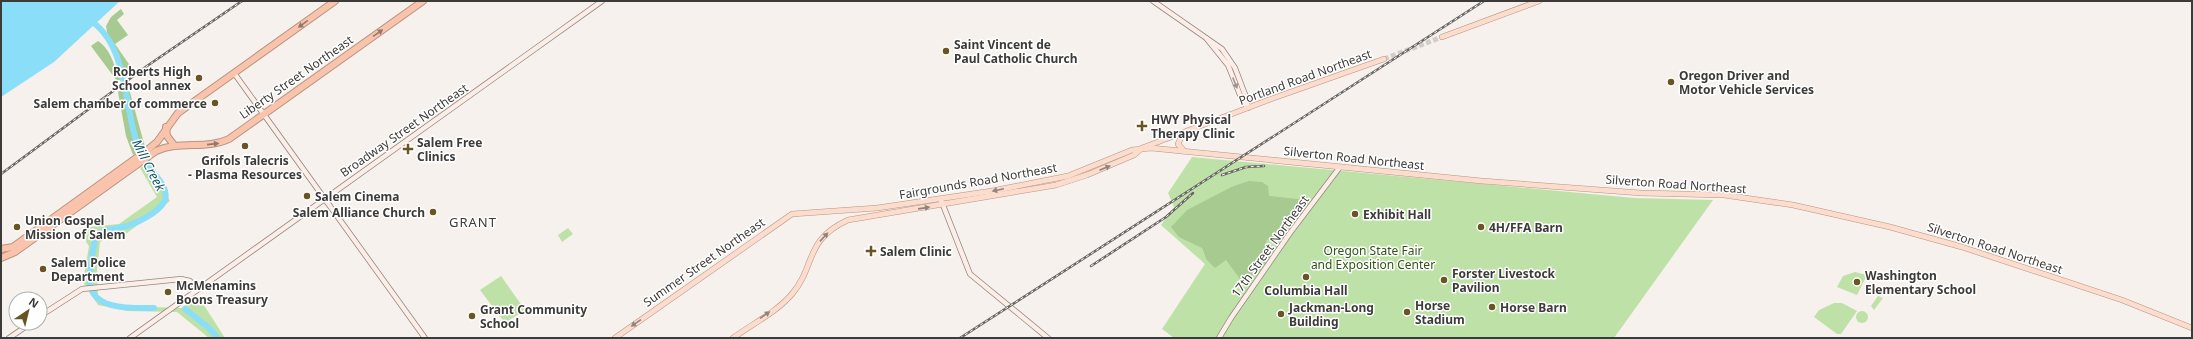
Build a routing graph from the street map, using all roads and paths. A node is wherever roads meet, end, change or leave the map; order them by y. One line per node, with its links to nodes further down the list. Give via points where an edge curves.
1 (335, 1): 8 (highway, one-way to 8)
2 (423, 1): 10 (highway, Liberty Street Northeast, one-way to 2)
3 (602, 1): 18 (main road, Broadway Street Northeast)
4 (1153, 1): 9 (main road, via 1219,46 1231,62)
5 (1539, 1): 6 (main road)
6 (1442, 37)
7 (1384, 59): 9 (main road, Portland Road Northeast)
8 (234, 72): 10 (main road); 11 (highway, via 178,113)
9 (1248, 108): 12 (main road, Portland Road Northeast)
10 (264, 114): 13 (highway, Liberty Street Northeast, one-way to 10, via 222,142); 18 (main road)
11 (166, 127): 13 (highway, via 167,136); 16 (highway)
12 (1184, 132): 14 (main road, Portland Road Northeast); 15 (main road, via 1178,144 1180,149)
13 (174, 145): 16 (highway)
14 (1142, 148): 15 (main road, Silverton Road Northeast); 19 (main road, Fairgrounds Road Northeast, via 1056,179)
15 (1185, 151): 17 (main road, Silverton Road Northeast)
16 (148, 153): 26 (highway)
17 (1340, 167): 30 (main road, Silverton Road Northeast, via 1641,193 1724,195 1812,209 1968,248 2122,300); 38 (main road, 17th Street Northeast, via 1290,233)
18 (325, 199): 28 (main road, Broadway Street Northeast); 34 (main road)
19 (942, 202): 20 (main road, Fairgrounds Road Northeast); 23 (main road, Fairgrounds Road Northeast, one-way to 19); 37 (main road, via 970,274)
20 (906, 204): 21 (main road, Fairgrounds Road Northeast); 23 (main road)
21 (884, 207): 22 (main road, Fairgrounds Road Northeast); 24 (main road)
22 (808, 212): 35 (main road, Summer Street Northeast, one-way to 35, via 786,216)
23 (885, 213): 24 (main road)
24 (860, 217): 36 (main road, one-way to 24, via 791,295 803,276 815,248 826,233 839,224)
25 (1, 249): 26 (highway)
26 (12, 251): 27 (highway)
27 (1, 257)
28 (198, 289): 29 (main road, via 190,281 181,279 98,286 70,295); 33 (main road, Broadway Street Northeast)
29 (48, 310)
30 (2192, 328)
31 (19, 331): 32 (main road)
32 (9, 338)
33 (130, 338)
34 (424, 338)
35 (614, 338)
36 (733, 338)
37 (1048, 338)
38 (1219, 338)

